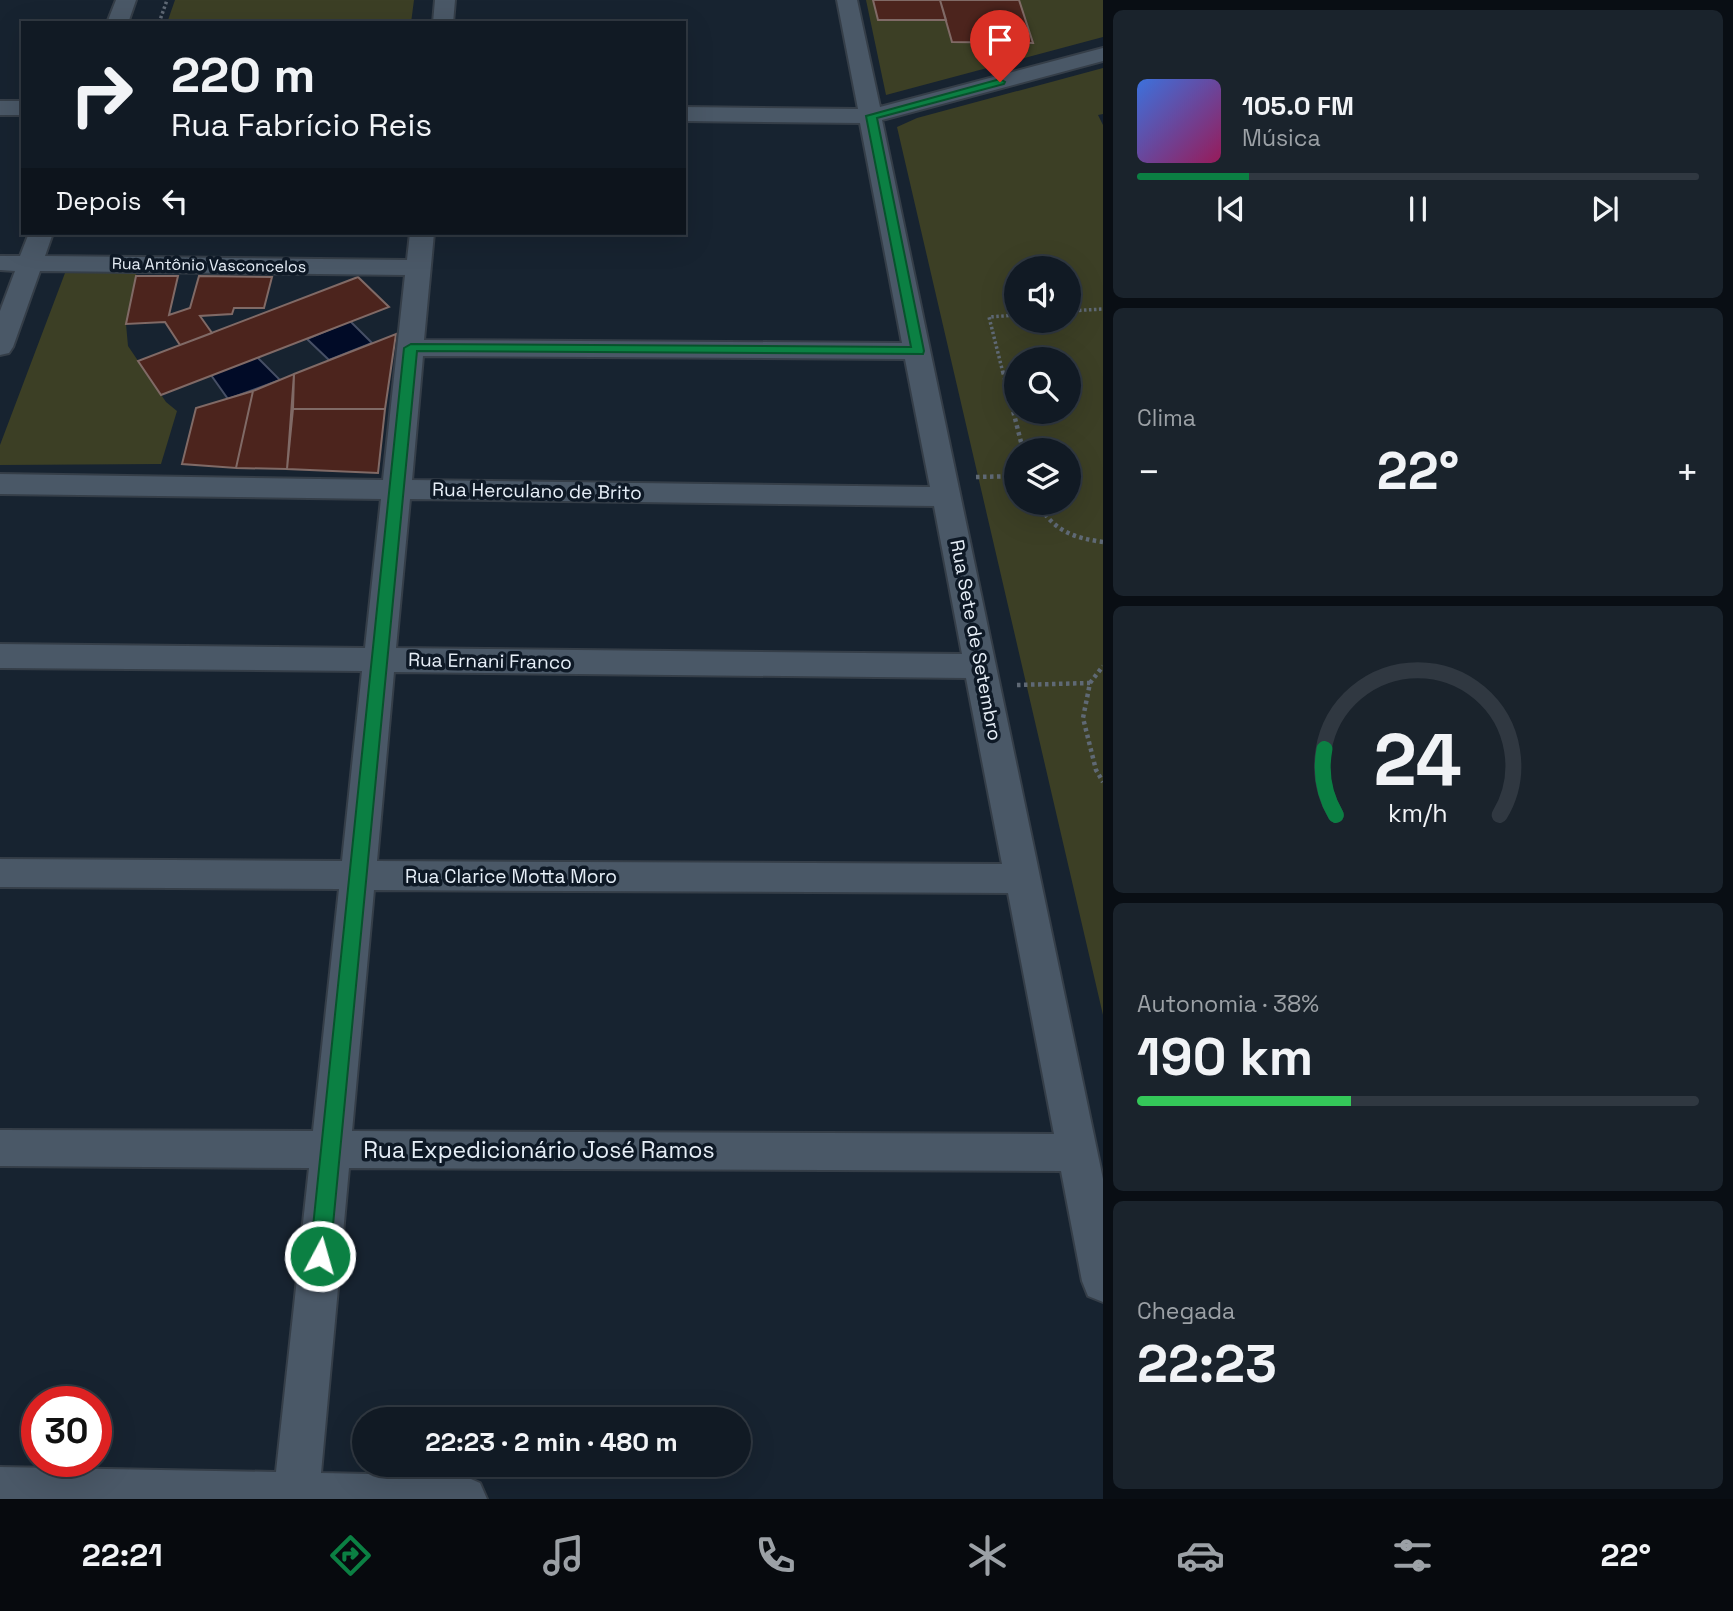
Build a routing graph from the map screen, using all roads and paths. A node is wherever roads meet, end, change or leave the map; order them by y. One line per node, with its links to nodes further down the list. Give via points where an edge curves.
1 (125, 0): 5 (street)
2 (167, 0): 6 (path)
3 (445, 0): 7 (street)
4 (847, 0): 12 (street, Rua Sete de Setembro)
5 (118, 21)
6 (160, 21)
7 (443, 21)
8 (1103, 54): 12 (street)
9 (0, 108): 10 (street)
10 (21, 108)
11 (686, 114): 12 (street)
12 (871, 116): 23 (street, Rua Sete de Setembro)
13 (40, 235): 16 (street)
14 (422, 235): 17 (street)
15 (0, 263): 16 (street, Rua Antônio Vasconcelos)
16 (30, 263): 17 (street, Rua Antônio Vasconcelos); 21 (street)
17 (418, 268): 22 (street)
18 (1103, 309): 19 (path)
19 (1081, 311)
20 (1004, 316): 24 (path, via 989,317)
21 (0, 347)
22 (411, 348): 23 (street); 28 (street)
23 (918, 351): 27 (street, Rua Sete de Setembro)
24 (1020, 438)
25 (1004, 479): 27 (path)
26 (0, 484): 28 (street, Rua Herculano de Brito)
27 (945, 487): 28 (street, Rua Herculano de Brito); 34 (street, Rua Sete de Setembro)
28 (396, 489): 32 (street)
29 (1043, 515): 30 (path, via 1060,532)
30 (1103, 542)
31 (0, 656): 32 (street, Rua Ernani Franco)
32 (379, 660): 34 (street, Rua Ernani Franco); 38 (street)
33 (1103, 666): 35 (path)
34 (982, 675): 35 (path); 39 (street, Rua Sete de Setembro)
35 (1090, 683): 36 (path, via 1083,718)
36 (1103, 782)
37 (0, 873): 38 (street, Rua Clarice Motta Moro)
38 (358, 875): 39 (street, Rua Clarice Motta Moro); 41 (street)
39 (1023, 879): 42 (street, Rua Sete de Setembro)
40 (0, 1148): 41 (street, Rua Expedicionário José Ramos)
41 (330, 1149): 42 (street, Rua Expedicionário José Ramos); 45 (street)
42 (1077, 1153): 43 (street, Rua Sete de Setembro)
43 (1103, 1281)
44 (0, 1490): 45 (street)
45 (296, 1497): 46 (street)
46 (464, 1499)

